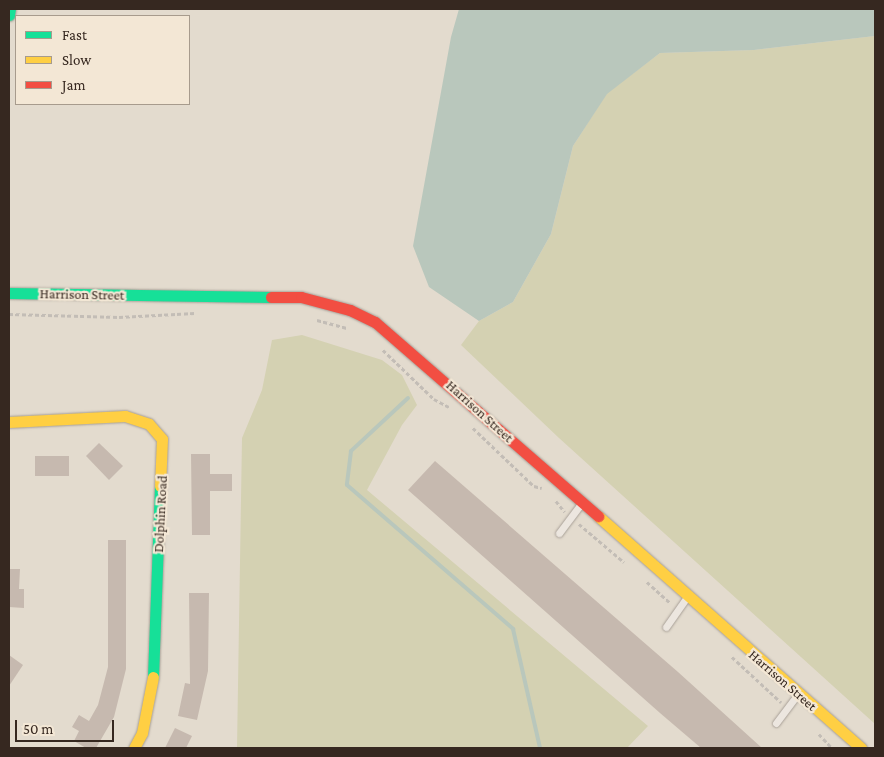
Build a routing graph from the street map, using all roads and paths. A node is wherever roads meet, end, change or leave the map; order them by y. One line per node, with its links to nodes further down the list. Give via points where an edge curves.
1 (10, 9): 2 (street)
2 (9, 15)
3 (9, 293): 14 (street, Harrison Street, via 301,297 350,310 403,343)
4 (202, 313): 5 (path, via 119,317)
5 (9, 314)
6 (310, 318): 7 (path)
7 (355, 330)
8 (377, 344): 9 (path, via 434,399)
9 (452, 408)
10 (466, 421): 12 (path, via 534,486)
11 (9, 422): 27 (street, Dolphin Road, via 125,416 143,420 162,439 152,693)
12 (548, 489)
13 (552, 495): 15 (path)
14 (582, 503): 15 (lane); 19 (street, Harrison Street)
15 (571, 517): 16 (lane); 17 (path)
16 (559, 533)
17 (626, 563)
18 (645, 579): 20 (path)
19 (688, 596): 20 (lane); 23 (street, Harrison Street)
20 (678, 610): 21 (lane)
21 (666, 627)
22 (732, 655): 24 (path, via 736,664)
23 (798, 693): 24 (lane); 29 (street, Harrison Street)
24 (788, 708): 25 (lane)
25 (776, 723)
26 (817, 732): 28 (path)
27 (134, 748)
28 (832, 748)
29 (861, 748)

